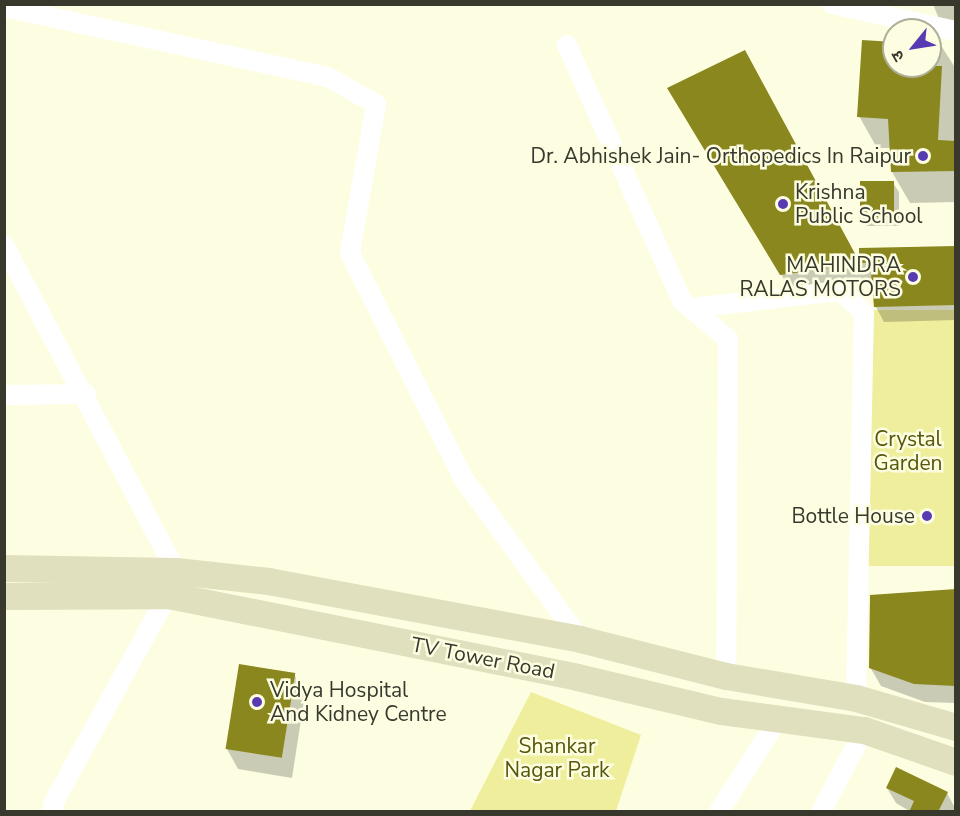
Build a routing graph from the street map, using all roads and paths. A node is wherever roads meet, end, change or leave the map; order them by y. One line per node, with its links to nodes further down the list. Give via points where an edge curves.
1 (832, 4): 3 (street)
2 (4, 7): 12 (street, via 328,77 376,104 350,253 463,478)
3 (956, 31)
4 (567, 45): 6 (street, via 682,301)
5 (4, 245): 8 (street)
6 (691, 308): 13 (street, via 729,339); 14 (street, via 841,291 864,313)
7 (4, 394): 8 (street)
8 (86, 394): 10 (street)
9 (4, 568): 10 (main road, TV Tower Road)
10 (172, 583): 11 (main road, TV Tower Road); 12 (main road, TV Tower Road, via 268,581); 15 (main road, TV Tower Road); 20 (street)
11 (4, 596)
12 (580, 639): 13 (main road, TV Tower Road)
13 (726, 676): 14 (main road, TV Tower Road)
14 (856, 698): 16 (main road, TV Tower Road)
15 (778, 719): 17 (main road, TV Tower Road); 19 (street)
16 (956, 727)
17 (864, 730): 18 (main road, TV Tower Road); 21 (street)
18 (956, 762)
19 (724, 810)
20 (52, 812)
21 (821, 812)

